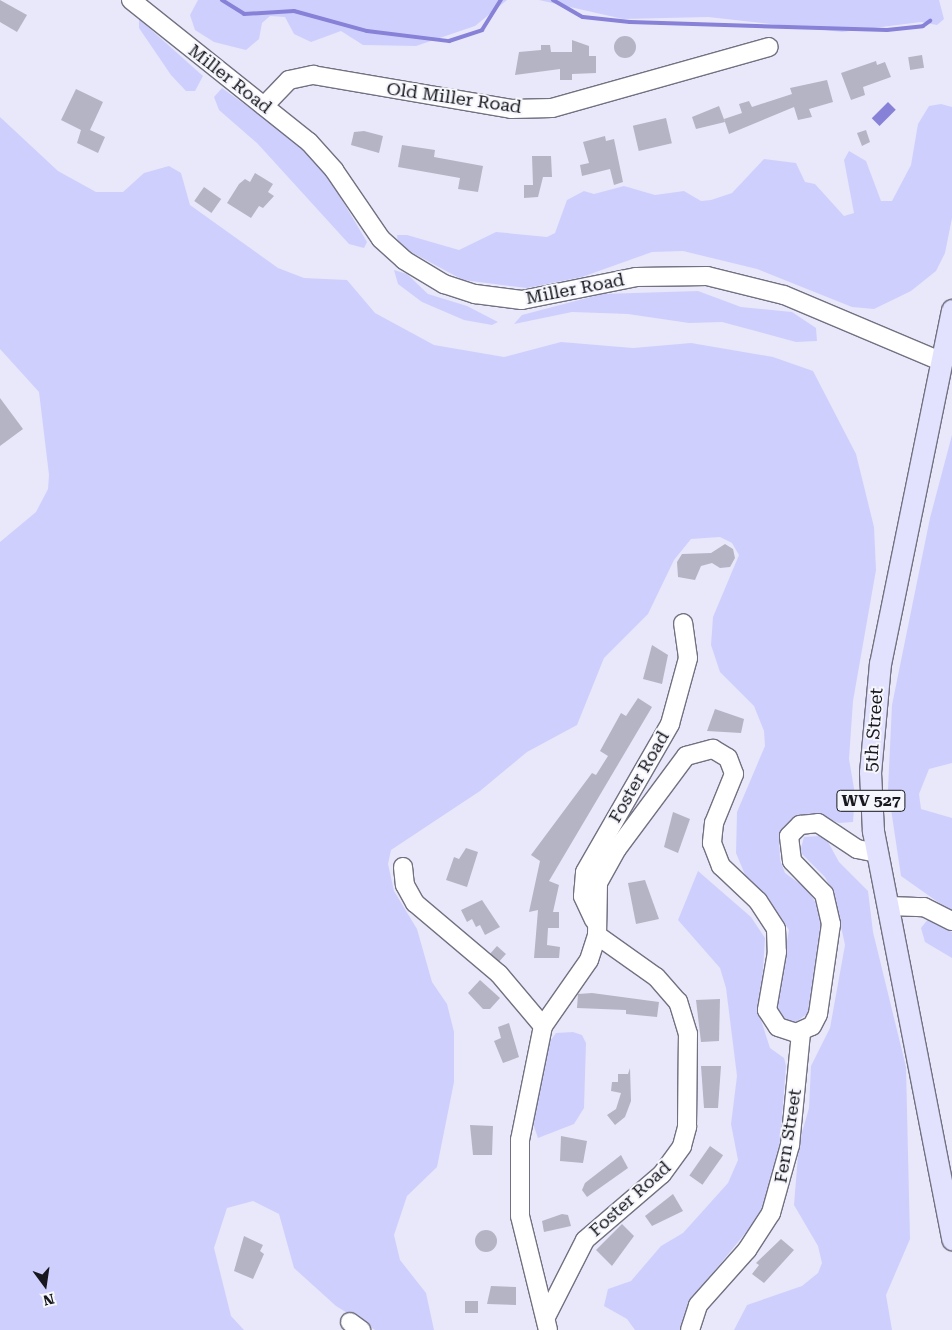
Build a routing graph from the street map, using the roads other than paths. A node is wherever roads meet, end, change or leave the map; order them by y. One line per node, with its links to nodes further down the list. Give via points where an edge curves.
1 (131, 0): 3 (street, Miller Road)
2 (769, 47): 3 (street, Old Miller Road, via 552,108 511,109 313,75 289,80)
3 (264, 106): 5 (street, Miller Road, via 318,151 391,249 444,284 475,294 522,300 646,276 707,276 784,296)
4 (952, 310): 5 (main road, 5th Street / WV 527)
5 (940, 361): 7 (main road, 5th Street / WV 527, via 876,684 870,772)
6 (683, 624): 11 (street, Foster Road, via 688,658 670,724 585,872 583,896)
7 (877, 853): 9 (main road, 5th Street / WV 527); 13 (street, via 862,851 818,823 800,825 789,836 792,861 824,894 830,914 818,1014 812,1026)
8 (403, 867): 12 (street, via 405,885 415,903 499,974)
9 (888, 906): 10 (street, via 924,907); 14 (main road, 5th Street / WV 527)
10 (952, 921)
11 (597, 929): 12 (street, via 584,971); 13 (street, via 598,883 617,849 686,756 702,748 721,752 728,758 734,774 714,823 715,855 730,877 758,901 776,929 768,1015 783,1030); 15 (street, Foster Road, via 656,977 678,1002 688,1034 687,1127 682,1146 662,1174 584,1240)
12 (543, 1026): 15 (street, via 520,1140 517,1192)
13 (801, 1032): 16 (street, Fern Street, via 792,1132 774,1207 757,1236 698,1305)
14 (952, 1239)
15 (547, 1323)
16 (690, 1330)

